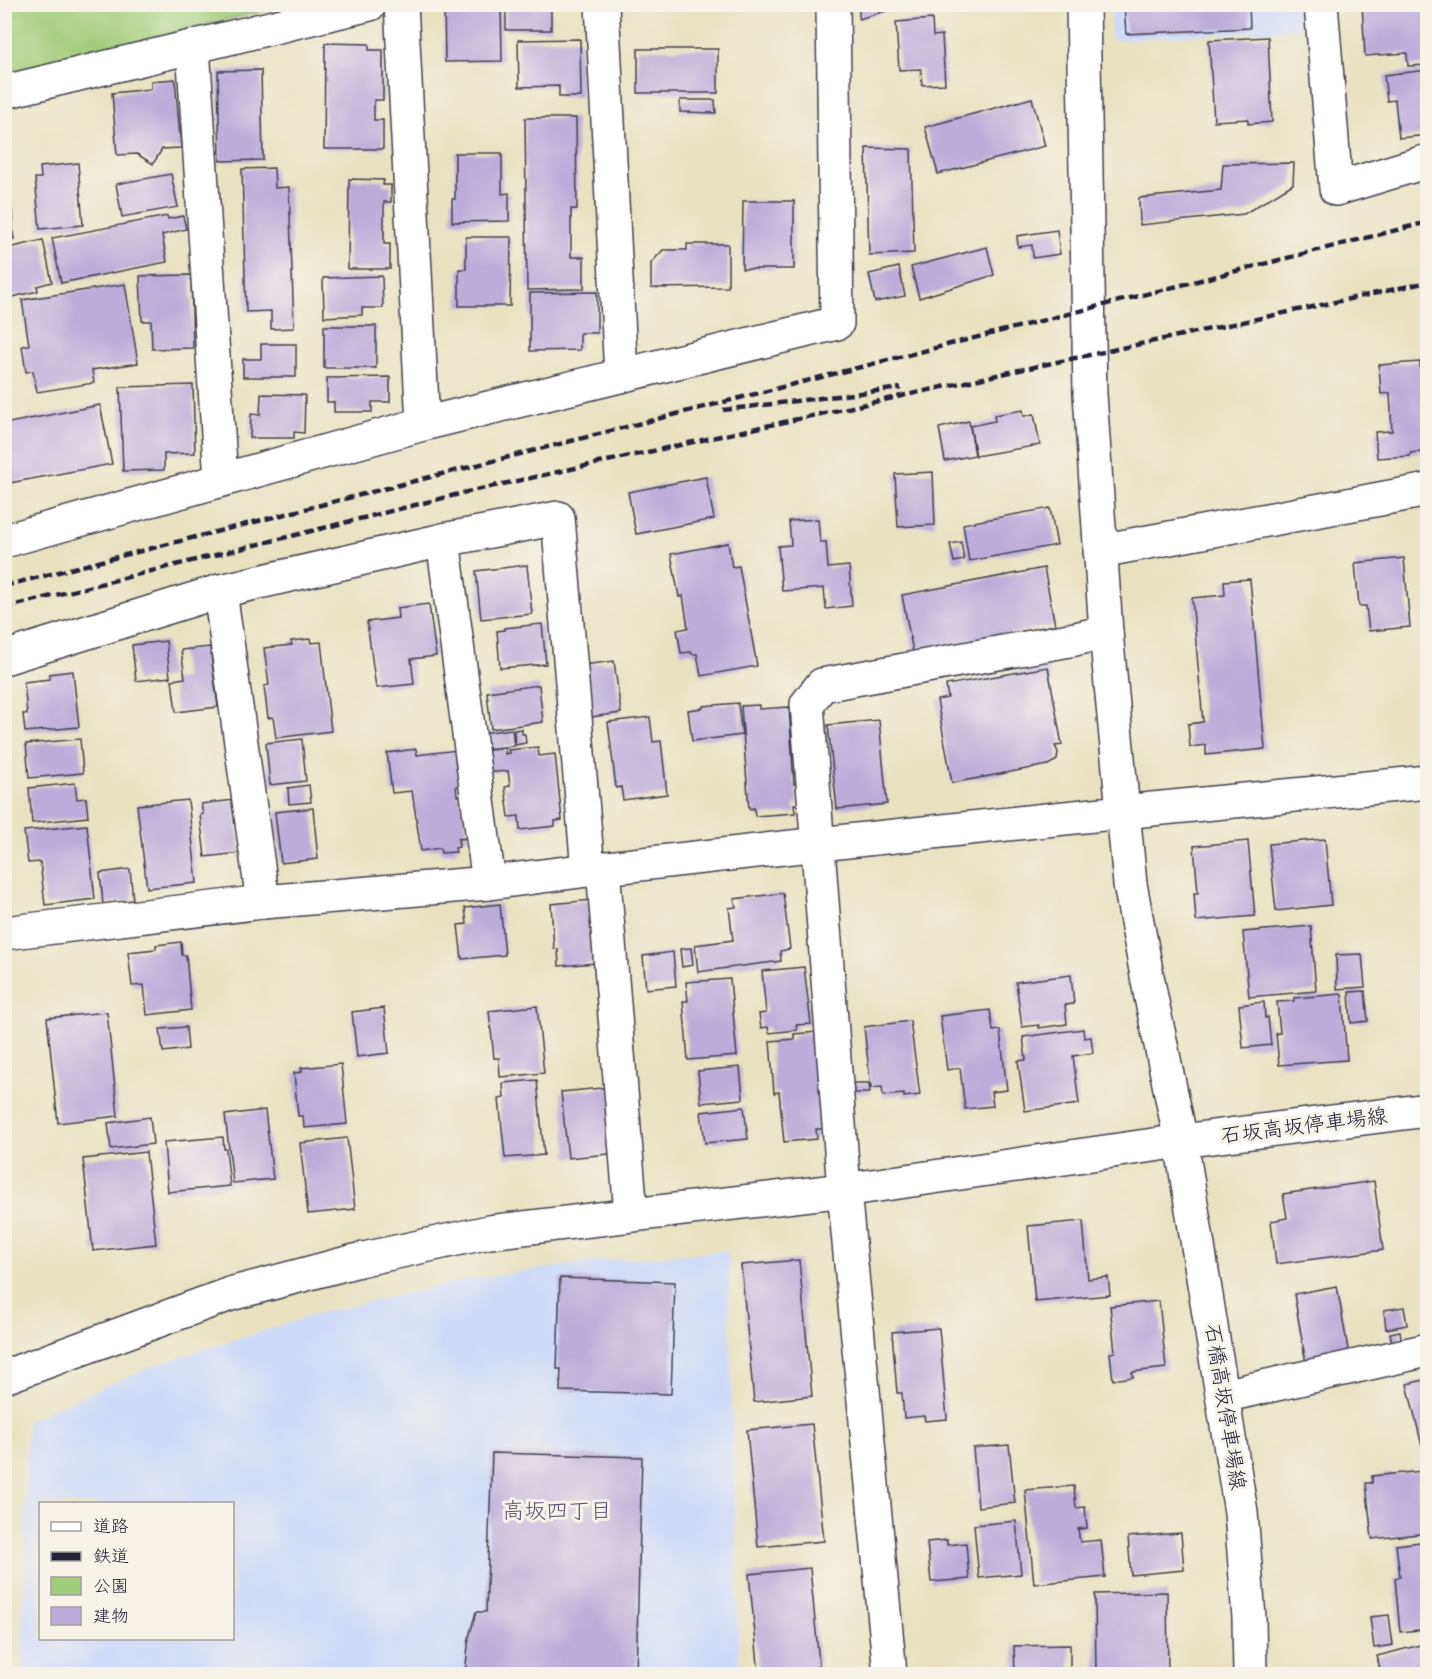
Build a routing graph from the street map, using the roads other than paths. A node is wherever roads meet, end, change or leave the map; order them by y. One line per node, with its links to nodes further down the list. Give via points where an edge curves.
1 (370, 4): 7 (street)
2 (401, 4): 11 (street)
3 (602, 4): 10 (street)
4 (832, 4): 10 (street, via 837,323)
5 (1083, 4): 16 (street, 石橋高坂停車場線, via 1090,394)
6 (1321, 4): 9 (street, via 1336,189)
7 (193, 47): 8 (street); 12 (street)
8 (4, 92)
9 (1428, 161)
10 (621, 376): 11 (street)
11 (423, 424): 12 (street)
12 (221, 480): 15 (street)
13 (1428, 490): 16 (street)
14 (443, 540): 17 (street); 23 (street, via 558,518); 24 (street)
15 (4, 541)
16 (1100, 551): 18 (street, 石橋高坂停車場線)
17 (220, 591): 19 (street); 25 (street)
18 (1106, 632): 21 (street, 石橋高坂停車場線); 22 (street, via 822,685 807,704)
19 (4, 658)
20 (1428, 782): 21 (street)
21 (1122, 812): 22 (street); 28 (street, 石橋高坂停車場線, via 1130,884)
22 (819, 844): 23 (street); 29 (street)
23 (596, 869): 24 (street); 30 (street)
24 (489, 883): 25 (street)
25 (263, 903): 26 (street)
26 (4, 933)
27 (1428, 1110): 28 (street, 石坂高坂停車場線)
28 (1181, 1141): 29 (street, 石坂高坂停車場線); 33 (street, 石橋高坂停車場線)
29 (844, 1190): 30 (street, 石坂高坂停車場線); 34 (street)
30 (632, 1214): 32 (street, 石坂高坂停車場線, via 489,1232 359,1260 230,1294)
31 (1428, 1350): 33 (street)
32 (4, 1377)
33 (1223, 1396): 35 (street, 石橋高坂停車場線, via 1241,1512)
34 (890, 1674)
35 (1250, 1674)

